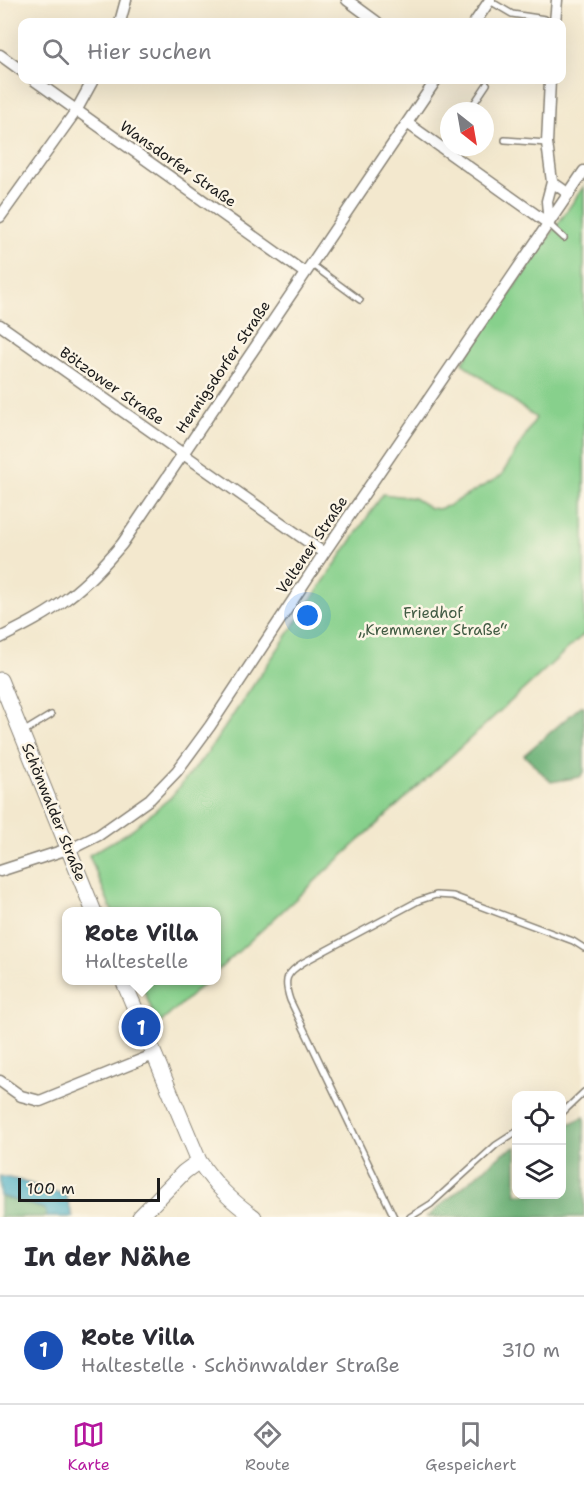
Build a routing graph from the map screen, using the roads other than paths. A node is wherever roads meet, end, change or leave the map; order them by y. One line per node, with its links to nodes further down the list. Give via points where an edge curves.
1 (126, 0): 5 (street)
2 (347, 0): 6 (street)
3 (490, 0): 7 (street); 8 (lane, via 512,14)
4 (557, 0): 9 (street)
5 (121, 18)
6 (372, 18)
7 (478, 18)
8 (534, 18)
9 (551, 18)
10 (0, 55): 11 (street)
11 (18, 68)
12 (39, 84): 18 (street, Wansdorfer Straße)
13 (91, 84): 18 (street)
14 (433, 84): 19 (street, Hennigsdorfer Straße)
15 (487, 84): 17 (lane)
16 (550, 84): 22 (street)
17 (475, 102)
18 (76, 111): 27 (street); 30 (street, Wansdorfer Straße)
19 (407, 123): 20 (street); 30 (street, Hennigsdorfer Straße)
20 (440, 140)
21 (505, 140): 22 (lane)
22 (547, 143): 25 (street)
23 (463, 156): 28 (street)
24 (584, 171): 26 (street, Veltener Straße)
25 (552, 182): 26 (street); 28 (street, via 547,201)
26 (569, 194): 28 (street, Veltener Straße)
27 (0, 217)
28 (549, 224): 29 (lane); 34 (street, Veltener Straße)
29 (564, 238)
30 (308, 269): 31 (lane); 33 (street, Hennigsdorfer Straße)
31 (360, 300)
32 (0, 325): 33 (street, Bötzower Straße)
33 (182, 454): 34 (street, Bötzower Straße); 35 (street, Hennigsdorfer Straße, via 122,544 102,567 68,598)
34 (324, 553): 39 (street, Veltener Straße, via 177,771 128,816)
35 (0, 638)
36 (0, 680): 38 (main road, Schönwalder Straße)
37 (51, 715): 38 (lane)
38 (22, 733): 39 (main road, Schönwalder Straße)
39 (69, 849): 40 (street, Veltener Straße); 41 (main road, Schönwalder Straße)
40 (0, 871)
41 (92, 907)
42 (584, 948): 52 (lane, via 463,898 443,894 418,901 292,969 286,988 290,1000)
43 (125, 985): 44 (main road)
44 (153, 1055): 45 (street, via 40,1101 21,1096); 49 (main road)
45 (0, 1081)
46 (584, 1092): 47 (lane)
47 (566, 1108)
48 (512, 1135): 53 (lane, via 486,1153 431,1204)
49 (199, 1161): 50 (main road); 51 (main road, via 214,1184)
50 (140, 1217)
51 (254, 1217)
52 (394, 1217)
53 (410, 1217)

